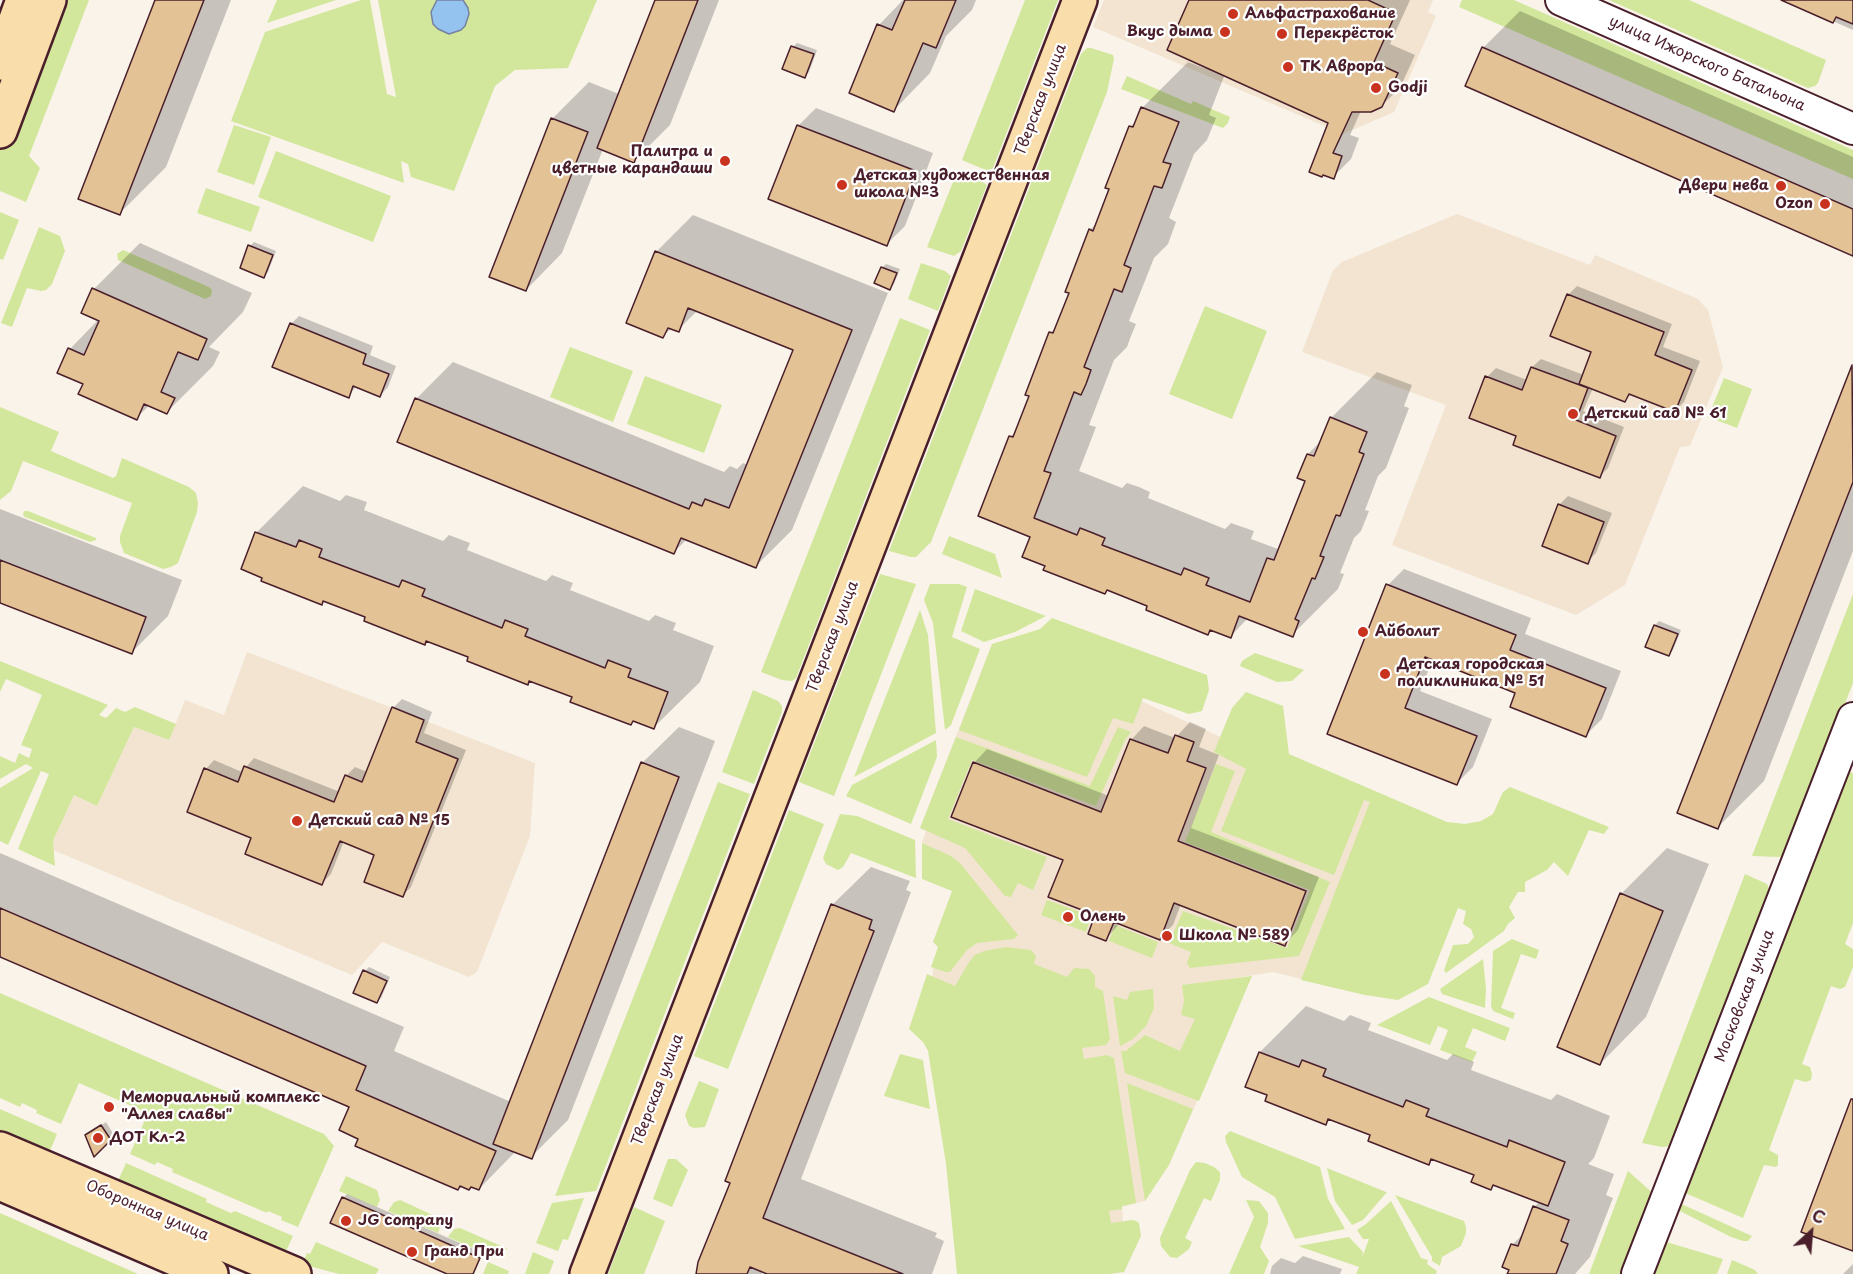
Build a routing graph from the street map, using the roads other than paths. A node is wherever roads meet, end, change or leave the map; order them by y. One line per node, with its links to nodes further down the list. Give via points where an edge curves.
1 (23, 0): 5 (main road)
2 (49, 0): 7 (main road)
3 (1080, 0): 13 (main road, Тверская улица)
4 (1561, 0): 6 (street, улица Ижорского Батальона)
5 (0, 63)
6 (1853, 129)
7 (0, 131)
8 (1853, 718): 14 (street, Московская улица)
9 (0, 1149): 12 (main road, Оборонная улица)
10 (0, 1183): 11 (main road)
11 (211, 1274)
12 (294, 1274)
13 (587, 1274)
14 (1637, 1274)

